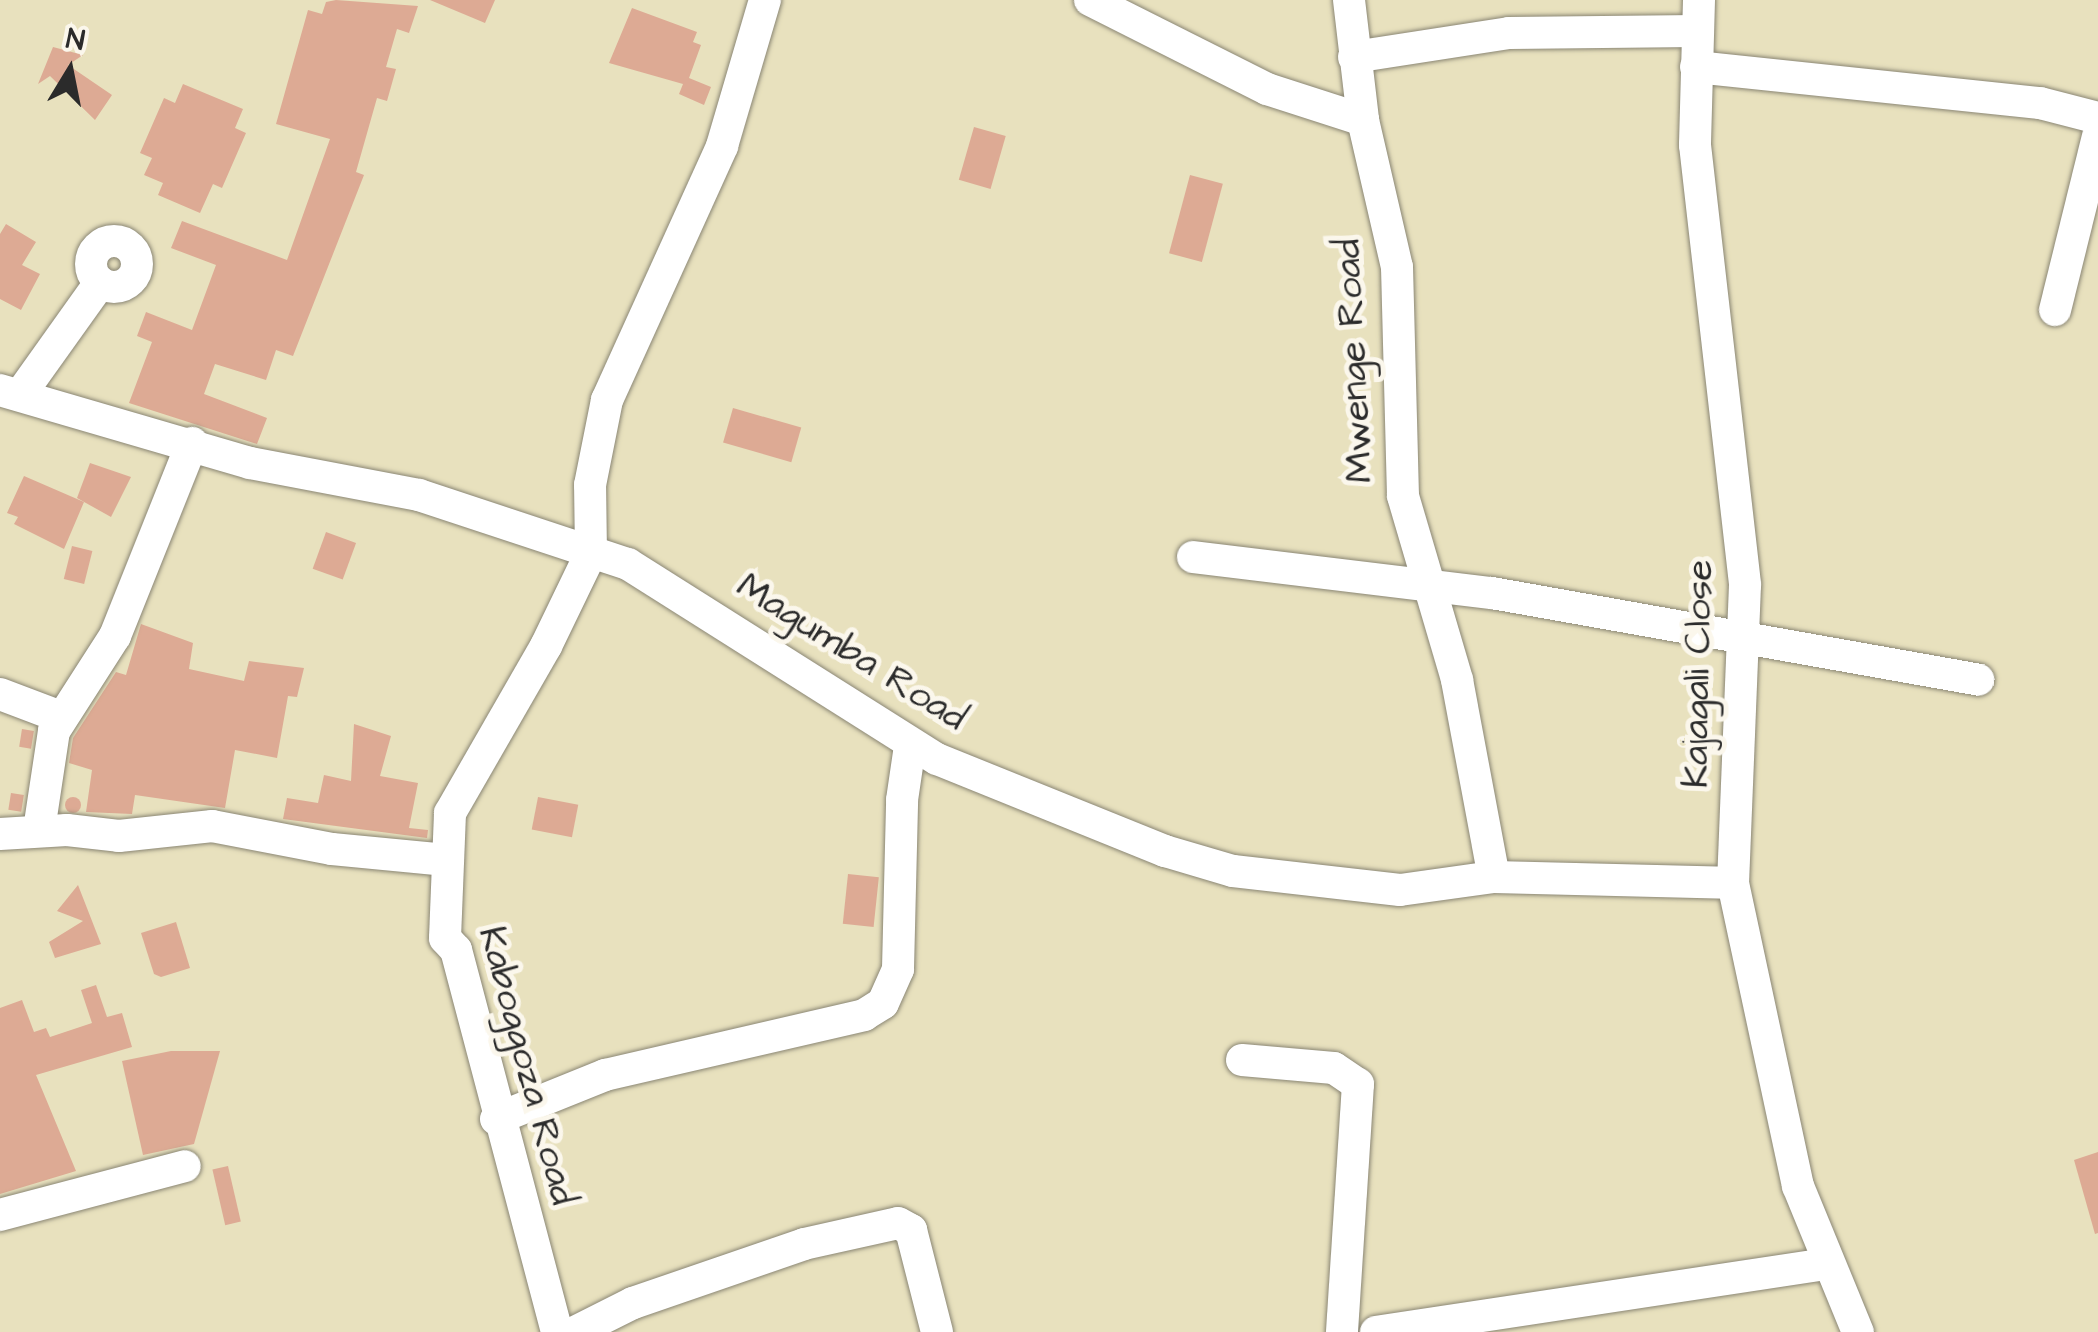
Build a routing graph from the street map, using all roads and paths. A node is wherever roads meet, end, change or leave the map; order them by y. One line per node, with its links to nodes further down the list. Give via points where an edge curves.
1 (765, 0): 14 (street, via 722,146 608,400 590,485)
2 (1090, 0): 8 (street, via 1267,89)
3 (1349, 0): 5 (street, Mwenge Road)
4 (1698, 16): 5 (street, via 1510,33); 6 (street, Kajagali Close)
5 (1354, 57): 8 (street, Mwenge Road)
6 (1696, 68): 7 (street, via 2040,103); 17 (street, Kajagali Close, via 1695,145 1726,380)
7 (2098, 118)
8 (1363, 120): 16 (street, Mwenge Road, via 1397,267 1402,496)
9 (2098, 136): 11 (street)
10 (100, 284): 12 (street)
11 (2055, 310)
12 (10, 393): 13 (street, Magumba Road)
13 (192, 443): 14 (street, Magumba Road, via 250,463 419,495); 20 (street, via 115,636)
14 (590, 553): 21 (street, Magumba Road, via 664,581); 24 (street, Kaboggoza Road, via 450,812)
15 (1193, 557): 16 (street)
16 (1425, 586): 17 (street); 25 (street, Mwenge Road, via 1458,680)
17 (1745, 635): 18 (street); 26 (street, Kajagali Close)
18 (1978, 680)
19 (0, 694): 20 (street)
20 (61, 717): 22 (street, via 42,782)
21 (910, 746): 25 (street, Magumba Road, via 1165,851 1233,872 1400,890); 28 (street, via 902,800 898,969 883,1003 864,1014 605,1076)
22 (40, 830): 23 (street); 24 (street, via 119,836 212,826 332,850)
23 (0, 834)
24 (446, 860): 28 (street, Kaboggoza Road, via 445,938 456,950)
25 (1494, 876): 26 (street, Magumba Road)
26 (1733, 883): 31 (street, Kajagali Close, via 1790,1150)
27 (1242, 1060): 35 (street, via 1334,1068 1358,1084)
28 (496, 1119): 32 (street, Kaboggoza Road)
29 (185, 1166): 30 (street)
30 (0, 1216)
31 (1825, 1264): 36 (street); 37 (street, Kajagali Close)
32 (558, 1332)
33 (575, 1332): 34 (street, via 633,1303 804,1244 898,1223 912,1230)
34 (937, 1332)
35 (1342, 1332)
36 (1376, 1332)
37 (1858, 1332)

